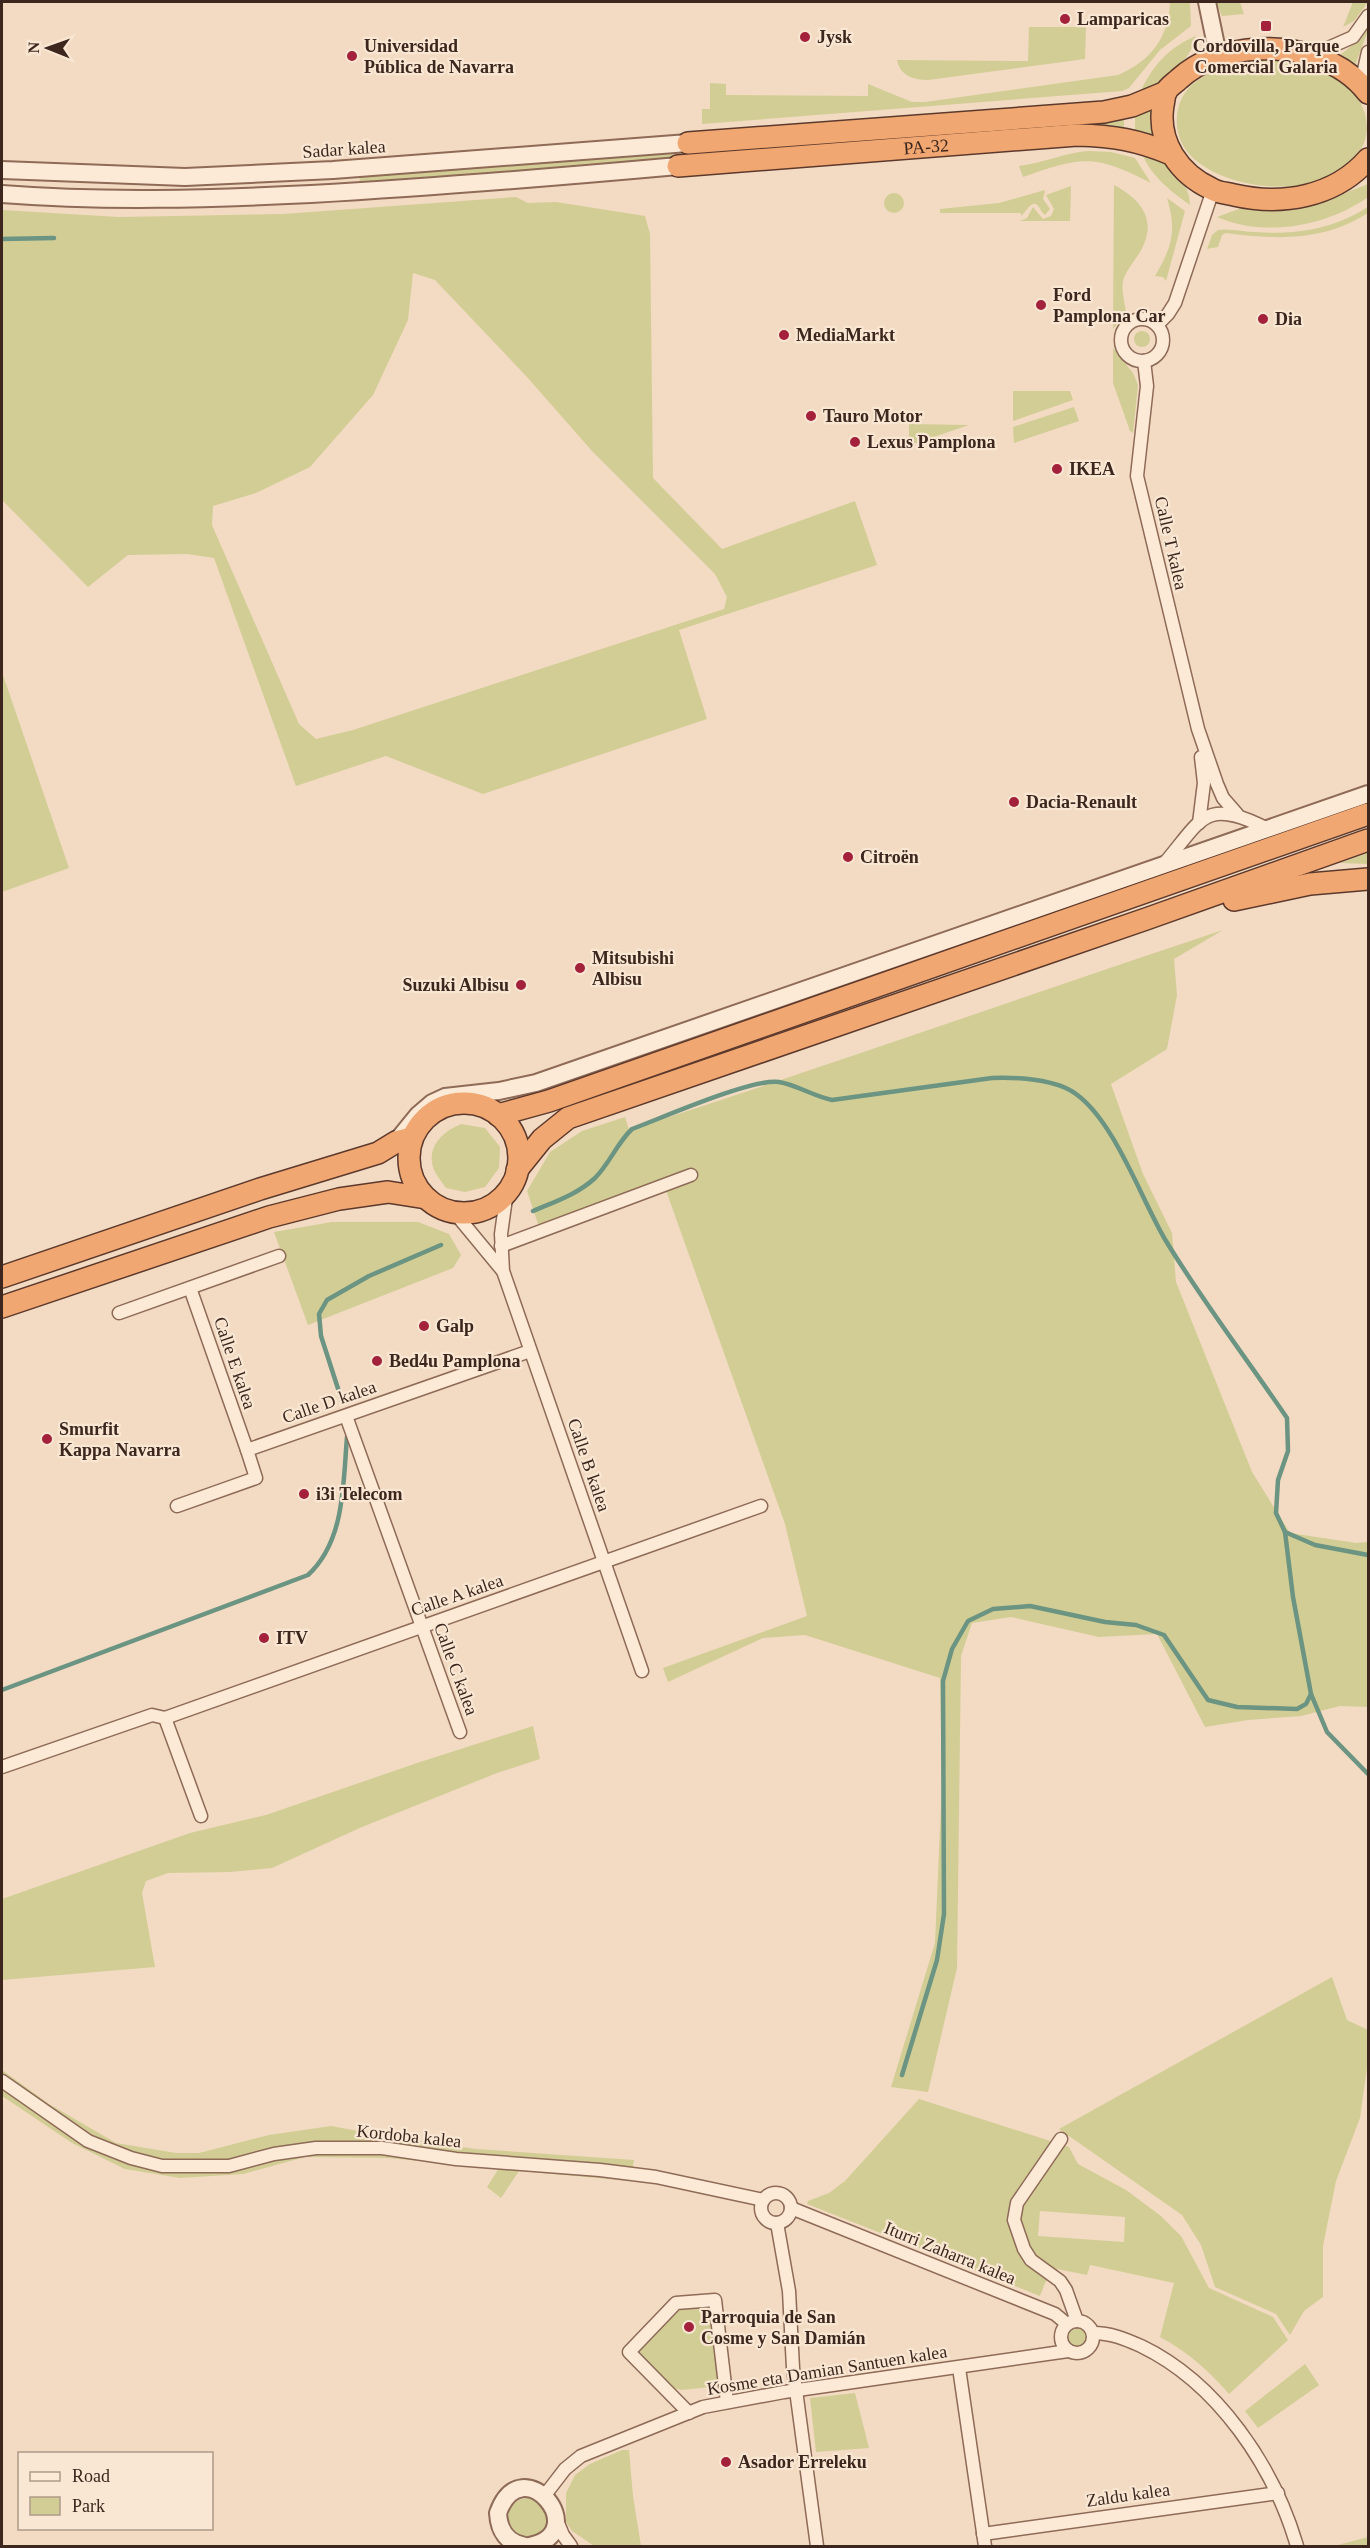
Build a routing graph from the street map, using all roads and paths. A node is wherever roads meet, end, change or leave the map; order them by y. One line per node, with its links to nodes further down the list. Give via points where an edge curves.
1 (1207, 2): 4 (street)
2 (1368, 16): 5 (street, via 1353,37)
3 (1368, 52): 6 (street)
4 (1218, 55): 5 (highway, via 1277,48); 7 (highway, via 1191,68)
5 (1311, 56): 6 (highway, via 1337,66)
6 (1364, 88)
7 (1166, 92): 8 (highway, PA-32, via 1104,112); 9 (highway, PA-32, via 1162,135)
8 (688, 143): 12 (street, Sadar kalea)
9 (1172, 154): 10 (highway, PA-32 / PA-32, via 1131,139 1077,135); 14 (highway, PA-32, via 1184,169)
10 (678, 166): 15 (street)
11 (1365, 168): 14 (highway, PA-32, via 1341,183 1292,198 1267,200)
12 (351, 169): 13 (street, Sadar kalea, via 185,177); 15 (street)
13 (2, 170)
14 (1213, 190): 17 (street, via 1174,303)
15 (353, 192): 16 (street, via 194,200 62,199)
16 (2, 194)
17 (1157, 325): 18 (street, via 1163,336 1161,348); 18 (street, via 1137,320 1123,333 1126,352)
18 (1144, 361): 19 (street, Calle T kalea, via 1147,386 1137,477)
19 (1198, 729): 21 (street, Calle T kalea, via 1223,798); 23 (street, Calle T kalea, via 1204,783)
20 (1368, 794): 24 (street)
21 (1237, 814): 23 (street, via 1221,812); 24 (street, Calle T kalea)
22 (1368, 814): 29 (highway, via 549,1101)
23 (1199, 823): 26 (street)
24 (1268, 830): 26 (street)
25 (1368, 840): 28 (highway)
26 (1162, 866): 30 (street, via 536,1083 445,1097 418,1115)
27 (1368, 879): 28 (highway, via 1310,884)
28 (1146, 920): 31 (highway, via 568,1118 542,1139)
29 (498, 1115): 30 (highway, via 483,1106 449,1104 434,1112); 31 (highway, via 516,1140)
30 (404, 1140): 34 (highway, via 410,1170); 39 (highway, via 378,1153)
31 (518, 1170): 33 (highway)
32 (692, 1175): 36 (street)
33 (507, 1191): 35 (highway, via 484,1209); 36 (street, via 502,1209)
34 (426, 1198): 35 (highway); 41 (highway, via 388,1192 339,1199 269,1217)
35 (454, 1212): 38 (street)
36 (501, 1246): 38 (street)
37 (279, 1257): 40 (street)
38 (503, 1271): 43 (street, Calle B kalea)
39 (2, 1277)
40 (190, 1288): 42 (street); 45 (street, Calle E kalea)
41 (2, 1307)
42 (119, 1312)
43 (530, 1351): 44 (street, Calle D kalea); 48 (street, Calle B kalea)
44 (346, 1416): 45 (street, Calle D kalea); 49 (street, Calle C kalea)
45 (246, 1450): 46 (street, via 256,1478)
46 (177, 1506)
47 (761, 1506): 48 (street, Calle A kalea)
48 (604, 1562): 49 (street, Calle A kalea); 50 (street, Calle B kalea)
49 (422, 1626): 51 (street, Calle A kalea); 52 (street, Calle C kalea)
50 (642, 1671)
51 (165, 1718): 53 (street, Calle A kalea, via 152,1715); 54 (street)
52 (460, 1732)
53 (2, 1767)
54 (201, 1816)
55 (2, 2081): 57 (street, Kordoba kalea, via 88,2141 162,2166 229,2166 316,2148 382,2148 456,2159 656,2177)
56 (1060, 2139): 60 (street, Iturri Zaharra kalea, via 1014,2211 1030,2260)
57 (763, 2200): 58 (street, via 771,2194 781,2194); 59 (street, via 764,2217)
58 (791, 2208): 59 (street, via 785,2220); 61 (street, Iturri Zaharra kalea)
59 (777, 2223): 66 (street, via 789,2291)
60 (1052, 2275): 61 (street, via 1063,2298); 62 (street, Iturri Zaharra kalea, via 1066,2290)
61 (1055, 2314): 62 (street, Iturri Zaharra kalea)
62 (1072, 2322): 63 (street, via 1085,2322); 64 (street, via 1061,2338)
63 (1093, 2333): 64 (street, via 1089,2349 1079,2354); 69 (street, via 1112,2334 1157,2354 1204,2391 1239,2430)
64 (1068, 2351): 65 (street, Kosme eta Damian Santuen kalea)
65 (959, 2368): 66 (street, Kosme eta Damian Santuen kalea); 74 (street)
66 (797, 2391): 67 (street, Kosme eta Damian Santuen kalea); 77 (street)
67 (727, 2402): 68 (street, Kosme eta Damian Santuen kalea); 68 (street, via 715,2300 676,2303 629,2352)
68 (689, 2413): 70 (street, Kosme eta Damian Santuen kalea, via 581,2456)
69 (1278, 2493): 74 (street, Zaldu kalea); 78 (street)
70 (545, 2495): 71 (street); 72 (street, via 526,2489 508,2496 498,2513)
71 (556, 2516): 73 (street); 75 (street)
72 (500, 2540): 76 (street)
73 (545, 2540): 75 (street); 76 (street)
74 (984, 2540)
75 (572, 2546)
76 (527, 2547)
77 (817, 2547)
78 (1297, 2547)

